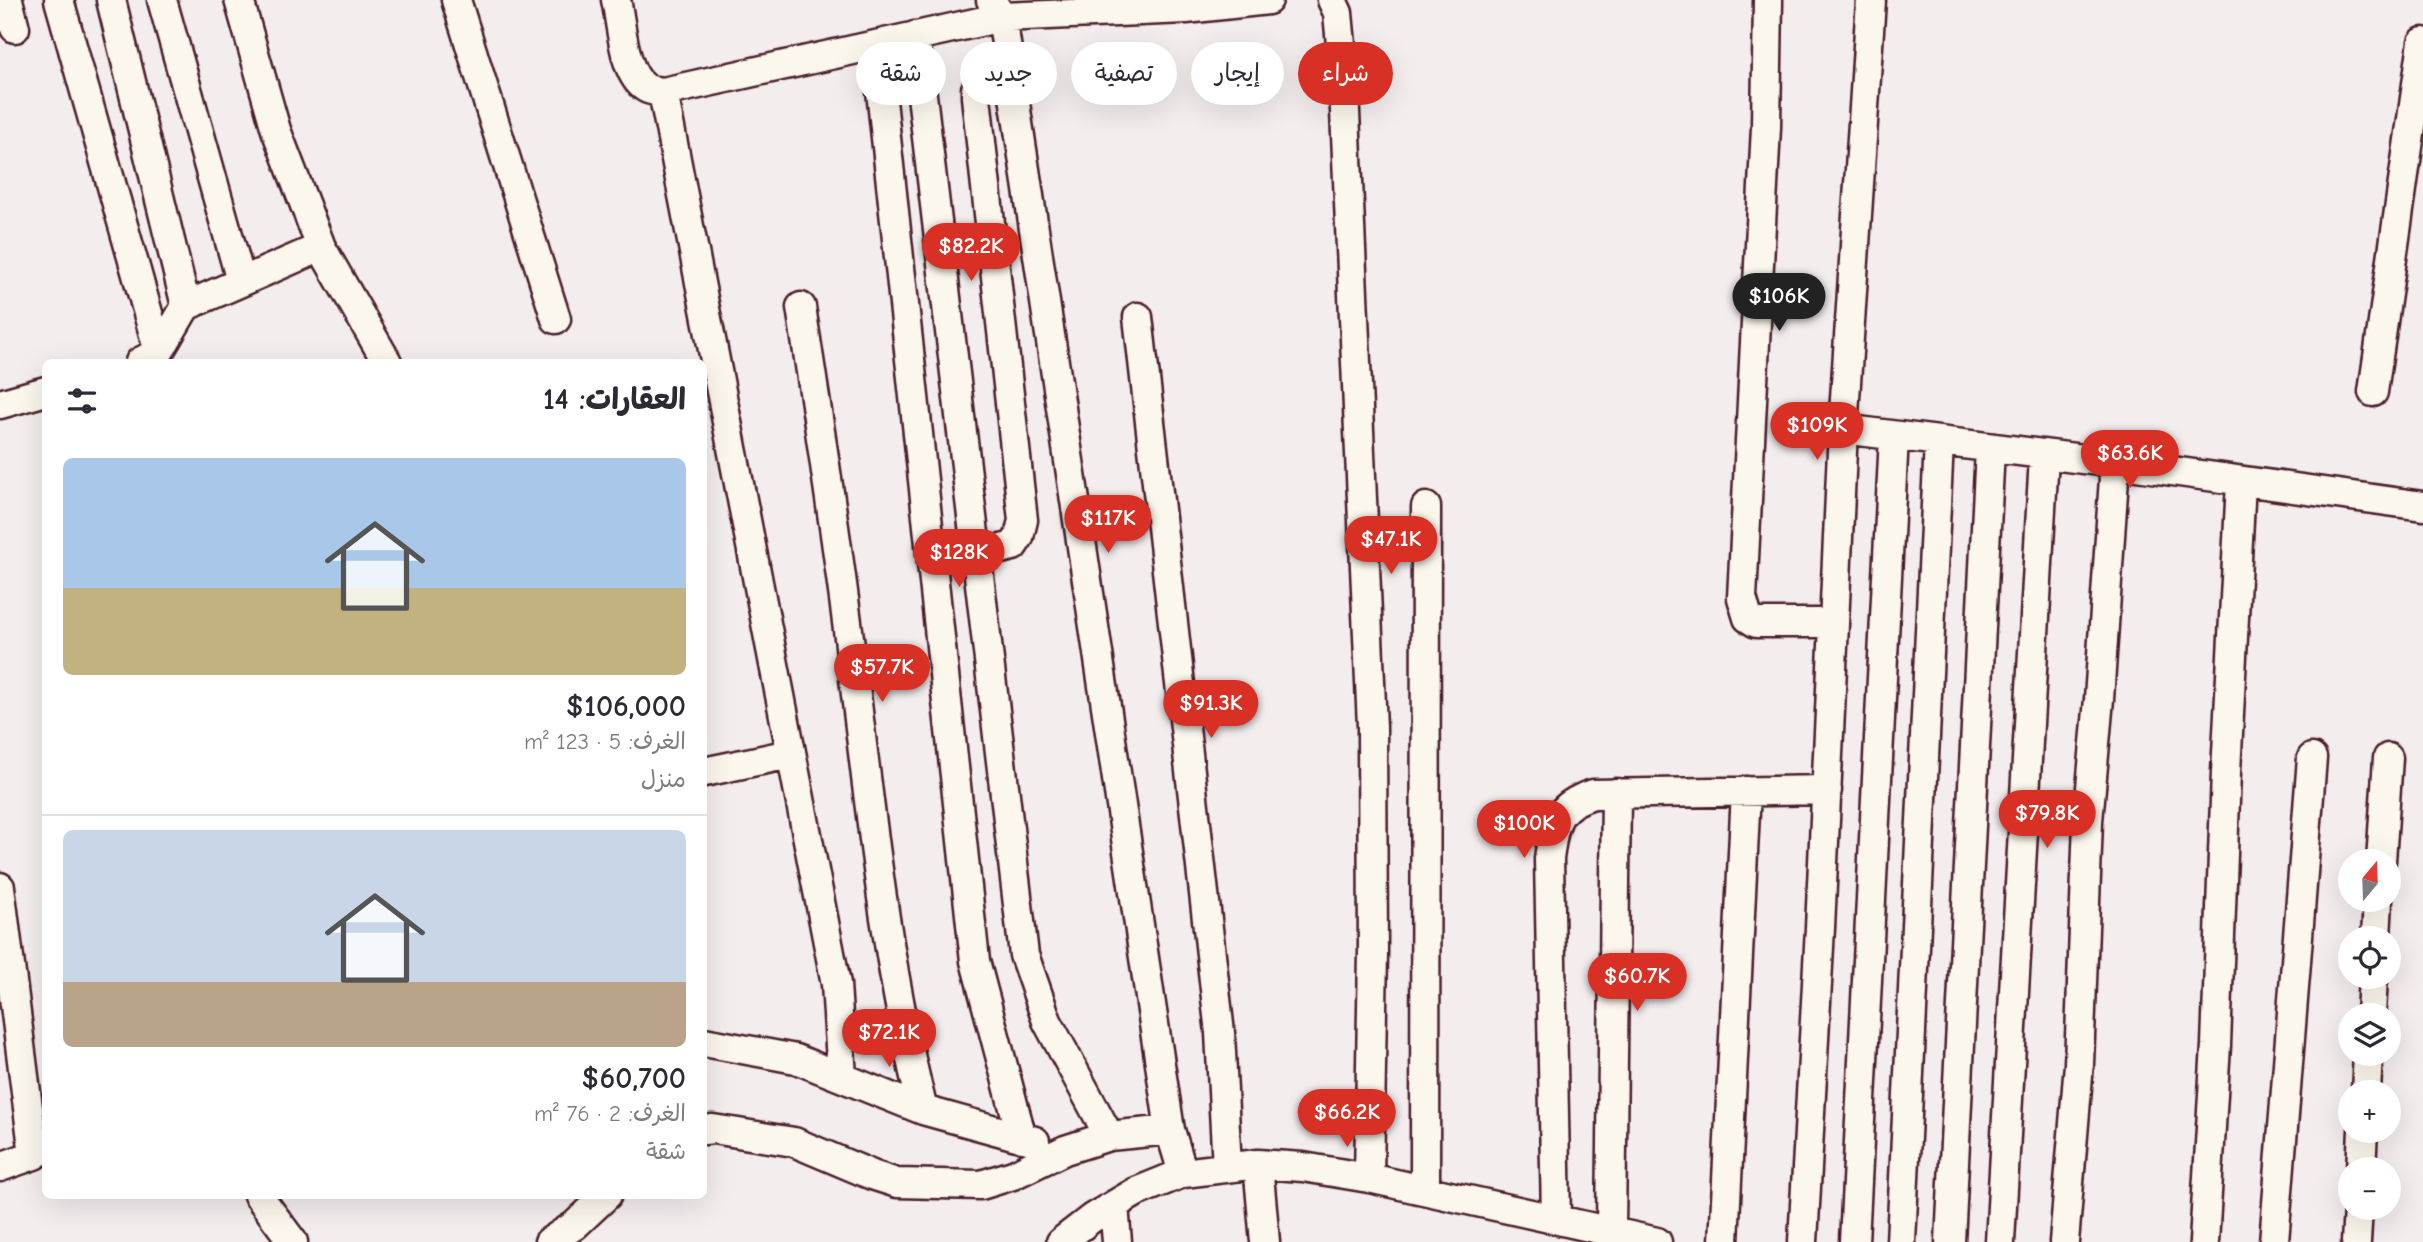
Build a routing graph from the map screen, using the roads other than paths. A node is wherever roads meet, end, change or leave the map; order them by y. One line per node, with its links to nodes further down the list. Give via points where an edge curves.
1 (8, 0): 14 (street)
2 (59, 0): 30 (street)
3 (111, 0): 26 (street)
4 (162, 0): 25 (street)
5 (239, 0): 24 (street, via 276,130)
6 (456, 0): 29 (street)
7 (616, 0): 20 (street, via 629,67 648,89)
8 (1268, 0): 12 (street)
9 (1332, 0): 68 (street, via 1339,13 1343,66 1372,727)
10 (1768, 0): 45 (street, via 1766,127 1742,598 1748,618 1756,623)
11 (1871, 0): 35 (street)
12 (1186, 5): 13 (street)
13 (996, 8): 15 (street); 17 (street)
14 (15, 28)
15 (915, 36): 16 (street); 44 (street)
16 (889, 42)
17 (1003, 42)
18 (2423, 42): 32 (street)
19 (856, 49): 20 (street)
20 (663, 92): 46 (street)
21 (882, 105): 61 (street, via 975,961)
22 (977, 105): 44 (street, via 1023,520 1013,545)
23 (1015, 105): 59 (street)
24 (321, 247): 25 (street); 31 (street)
25 (241, 281): 26 (street)
26 (186, 306): 30 (street)
27 (801, 307): 57 (street, via 838,542 891,955)
28 (1138, 317): 66 (street, via 1219,1019)
29 (556, 319)
30 (150, 357)
31 (385, 359)
32 (2373, 391)
33 (42, 392): 34 (street)
34 (0, 404)
35 (1843, 429): 36 (street); 45 (street)
36 (1894, 436): 37 (street); 84 (street)
37 (1939, 442): 38 (street); 85 (street)
38 (1990, 449): 39 (street); 86 (street)
39 (2044, 456): 40 (street); 87 (street)
40 (2115, 463): 41 (street); 88 (street, via 2088,821 2079,1064)
41 (2241, 482): 42 (street); 89 (street)
42 (2423, 506)
43 (1426, 507): 69 (street)
44 (977, 555): 60 (street, via 1024,955 1046,1021)
45 (1834, 623): 50 (street)
46 (790, 754): 49 (street); 56 (street, via 836,984)
47 (2312, 758): 90 (street)
48 (2388, 758): 53 (street)
49 (707, 771)
50 (1827, 790): 51 (street); 83 (street)
51 (1746, 791): 52 (street); 82 (street)
52 (1616, 793): 73 (street, via 1573,800 1561,812 1549,859); 75 (street)
53 (2382, 849)
54 (0, 887): 63 (street)
55 (707, 1043): 56 (street, via 796,1059)
56 (842, 1077): 57 (street)
57 (923, 1110): 61 (street)
58 (707, 1130): 62 (street, via 794,1142 872,1175 910,1184 981,1185)
59 (1170, 1130): 60 (street); 67 (street)
60 (1109, 1136): 62 (street)
61 (1022, 1138): 62 (street)
62 (1065, 1150)
63 (40, 1151): 65 (street)
64 (1258, 1164): 66 (street); 68 (street); 80 (street)
65 (0, 1167)
66 (1227, 1168): 67 (street)
67 (1183, 1173): 72 (street)
68 (1369, 1178): 69 (street)
69 (1425, 1189): 73 (street)
70 (261, 1199): 76 (street)
71 (603, 1199): 77 (street)
72 (1114, 1205): 78 (street); 79 (street)
73 (1556, 1218): 75 (street)
74 (2357, 1220): 91 (street)
75 (1611, 1231): 81 (street)
76 (293, 1242)
77 (549, 1242)
78 (1061, 1242)
79 (1117, 1242)
80 (1265, 1242)
81 (1657, 1242)
82 (1724, 1242)
83 (1803, 1242)
84 (1854, 1242)
85 (1901, 1242)
86 (1950, 1242)
87 (2000, 1242)
88 (2064, 1242)
89 (2204, 1242)
90 (2274, 1242)
91 (2356, 1242)

